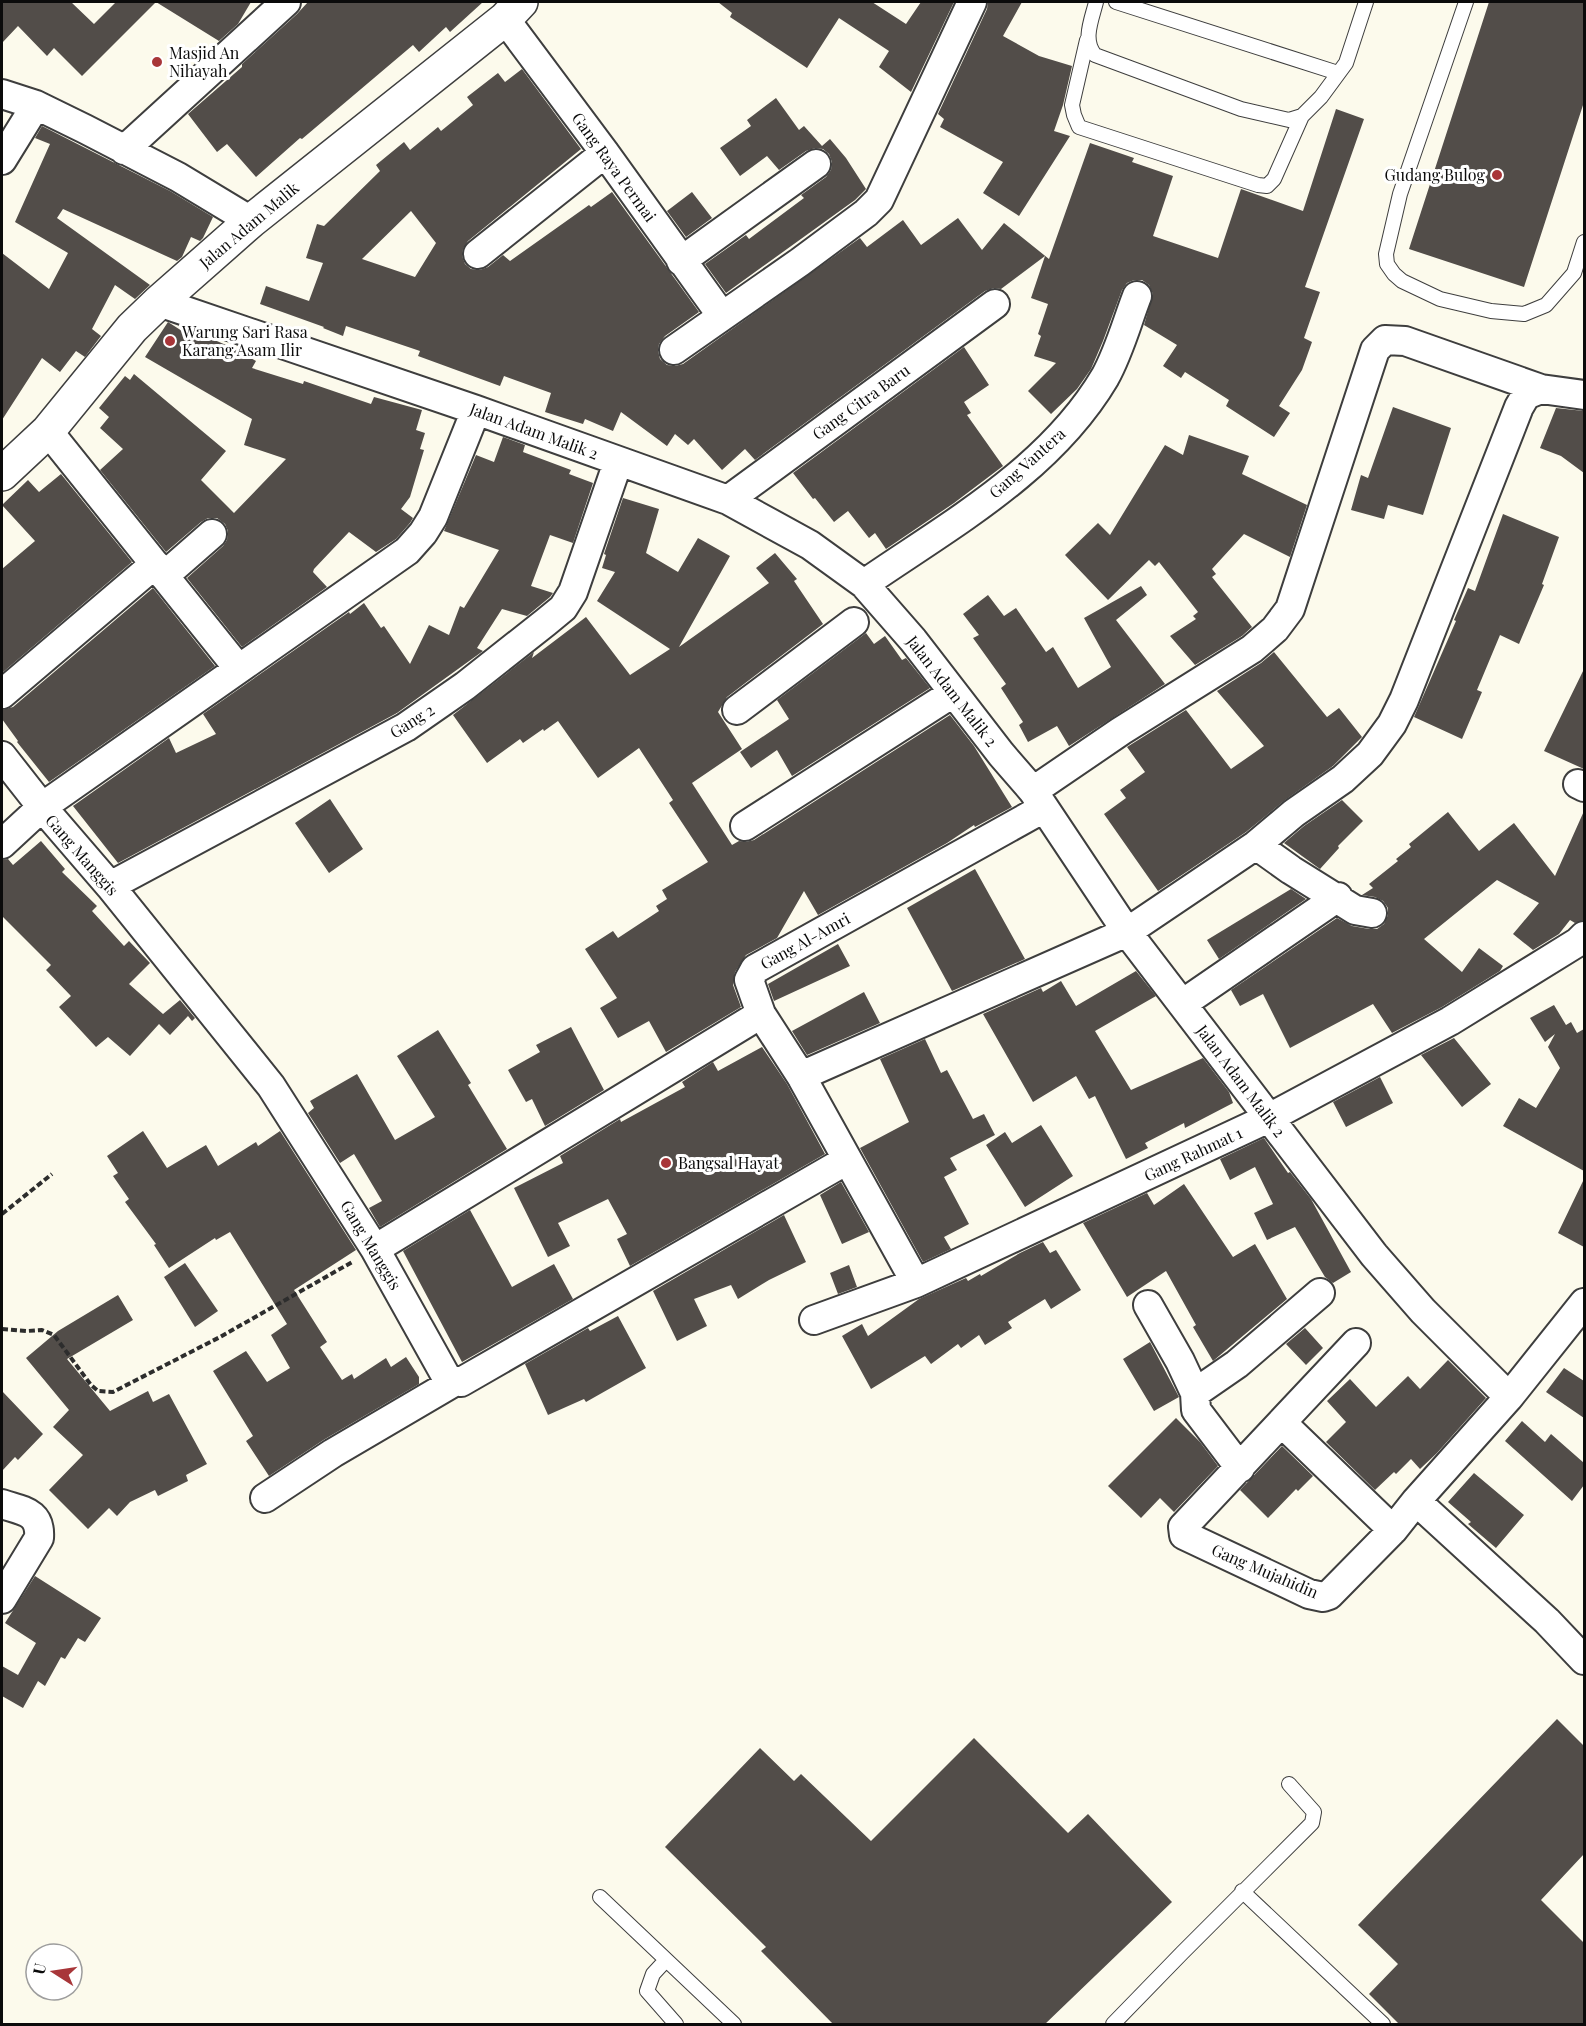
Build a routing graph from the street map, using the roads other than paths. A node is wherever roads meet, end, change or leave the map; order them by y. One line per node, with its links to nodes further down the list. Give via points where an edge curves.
1 (286, 2): 13 (street)
2 (972, 2): 24 (street, via 879,200)
3 (1096, 2): 8 (lane)
4 (1116, 2): 9 (lane)
5 (1366, 2): 9 (lane, via 1346,63)
6 (1467, 2): 18 (lane, via 1400,194 1387,264 1402,280 1440,299 1524,314 1546,305 1574,273)
7 (513, 10): 14 (street, Gang Raya Permai); 17 (street, Jalan Adam Malik)
8 (1088, 35): 12 (lane, via 1089,48 1095,55 1241,109 1288,120); 12 (lane, via 1072,105 1080,127 1268,186)
9 (1338, 73): 12 (lane)
10 (2, 94): 11 (street)
11 (36, 105): 13 (street); 15 (street)
12 (1302, 116)
13 (124, 150): 17 (street)
14 (605, 153): 19 (street); 20 (street, Gang Raya Permai)
15 (2, 160)
16 (816, 164): 20 (street)
17 (251, 221): 22 (street, Jalan Adam Malik)
18 (1584, 242)
19 (478, 254)
20 (681, 261): 24 (street, Gang Raya Permai)
21 (1137, 296): 35 (street, Gang Vantera, via 1105,377 1060,438)
22 (159, 302): 28 (street, Jalan Adam Malik 2); 29 (street, Jalan Adam Malik, via 132,328)
23 (995, 304): 32 (street, Gang Citra Baru)
24 (722, 316): 25 (street)
25 (674, 350)
26 (1541, 389): 27 (street, Gang Al-Amri); 41 (street, Gang Al-Amri, via 1405,341 1386,340 1375,350 1290,609 1275,629 1252,649 1121,731); 45 (street, via 1526,395 1519,407 1392,724 1371,754 1350,773)
27 (1584, 396)
28 (476, 410): 30 (street, Jalan Adam Malik 2); 36 (street, via 433,517 407,551)
29 (48, 431): 31 (street, Jalan Adam Malik); 34 (street)
30 (618, 462): 32 (street, Jalan Adam Malik 2); 46 (street, Gang 2, via 573,592 563,608 406,727)
31 (2, 474)
32 (728, 500): 35 (street, Jalan Adam Malik 2, via 810,545)
33 (212, 534): 34 (street)
34 (160, 570): 36 (street); 38 (street)
35 (866, 606): 37 (street, Jalan Adam Malik 2, via 913,640); 39 (street, Gang Vantera)
36 (238, 668): 42 (street)
37 (953, 693): 41 (street, Jalan Adam Malik 2); 43 (street)
38 (2, 694)
39 (737, 710)
40 (2, 756): 42 (street, Gang Manggis)
41 (1038, 800): 49 (street, Jalan Adam Malik 2); 52 (street, Gang Al-Amri, via 755,969 749,980)
42 (42, 807): 44 (street); 46 (street, Gang Manggis)
43 (745, 826)
44 (2, 844)
45 (1256, 845): 47 (street); 49 (street)
46 (110, 886): 56 (street, Gang Manggis, via 271,1086)
47 (1338, 897): 48 (street, via 1355,910); 51 (street)
48 (1372, 913)
49 (1127, 932): 51 (street, Jalan Adam Malik 2); 53 (street)
50 (1584, 936): 54 (street, Gang Rahmat 1, via 1450,1021)
51 (1182, 1004): 54 (street, Jalan Adam Malik 2)
52 (761, 1014): 53 (street, Gang Al-Amri); 56 (street)
53 (801, 1076): 55 (street, Gang Al-Amri)
54 (1269, 1118): 57 (street, Gang Rahmat 1); 65 (street, Jalan Adam Malik 2, via 1374,1255 1423,1311)
55 (847, 1160): 57 (street, Gang Al-Amri); 63 (street, via 461,1382)
56 (375, 1249): 63 (street, Gang Manggis, via 447,1378)
57 (916, 1283): 61 (street, Gang Rahmat 1)
58 (1320, 1293): 64 (street, via 1237,1364)
59 (1584, 1303): 65 (street, Gang Mujahidin)
60 (1148, 1305): 64 (street)
61 (814, 1320)
62 (1356, 1343): 66 (street, Gang Mujahidin)
63 (454, 1382): 68 (street)
64 (1195, 1393): 67 (street, via 1196,1410)
65 (1509, 1397): 69 (street, Gang Mujahidin)
66 (1282, 1423): 67 (street, Gang Mujahidin); 71 (street)
67 (1240, 1468): 71 (street, Gang Mujahidin, via 1183,1527 1184,1535 1309,1594 1329,1595)
68 (265, 1498)
69 (1416, 1501): 71 (street, Gang Mujahidin); 73 (street)
70 (2, 1504): 72 (street, via 34,1517 40,1528 39,1538)
71 (1393, 1530)
72 (2, 1599)
73 (1584, 1660)
74 (1290, 1784): 75 (lane, via 1314,1812 1312,1823)
75 (1242, 1892): 80 (lane); 81 (lane)
76 (600, 1897): 77 (lane)
77 (666, 1960): 78 (lane, via 652,1974 646,1991); 79 (lane)
78 (676, 2025)
79 (734, 2025)
80 (1113, 2025)
81 (1383, 2025)

